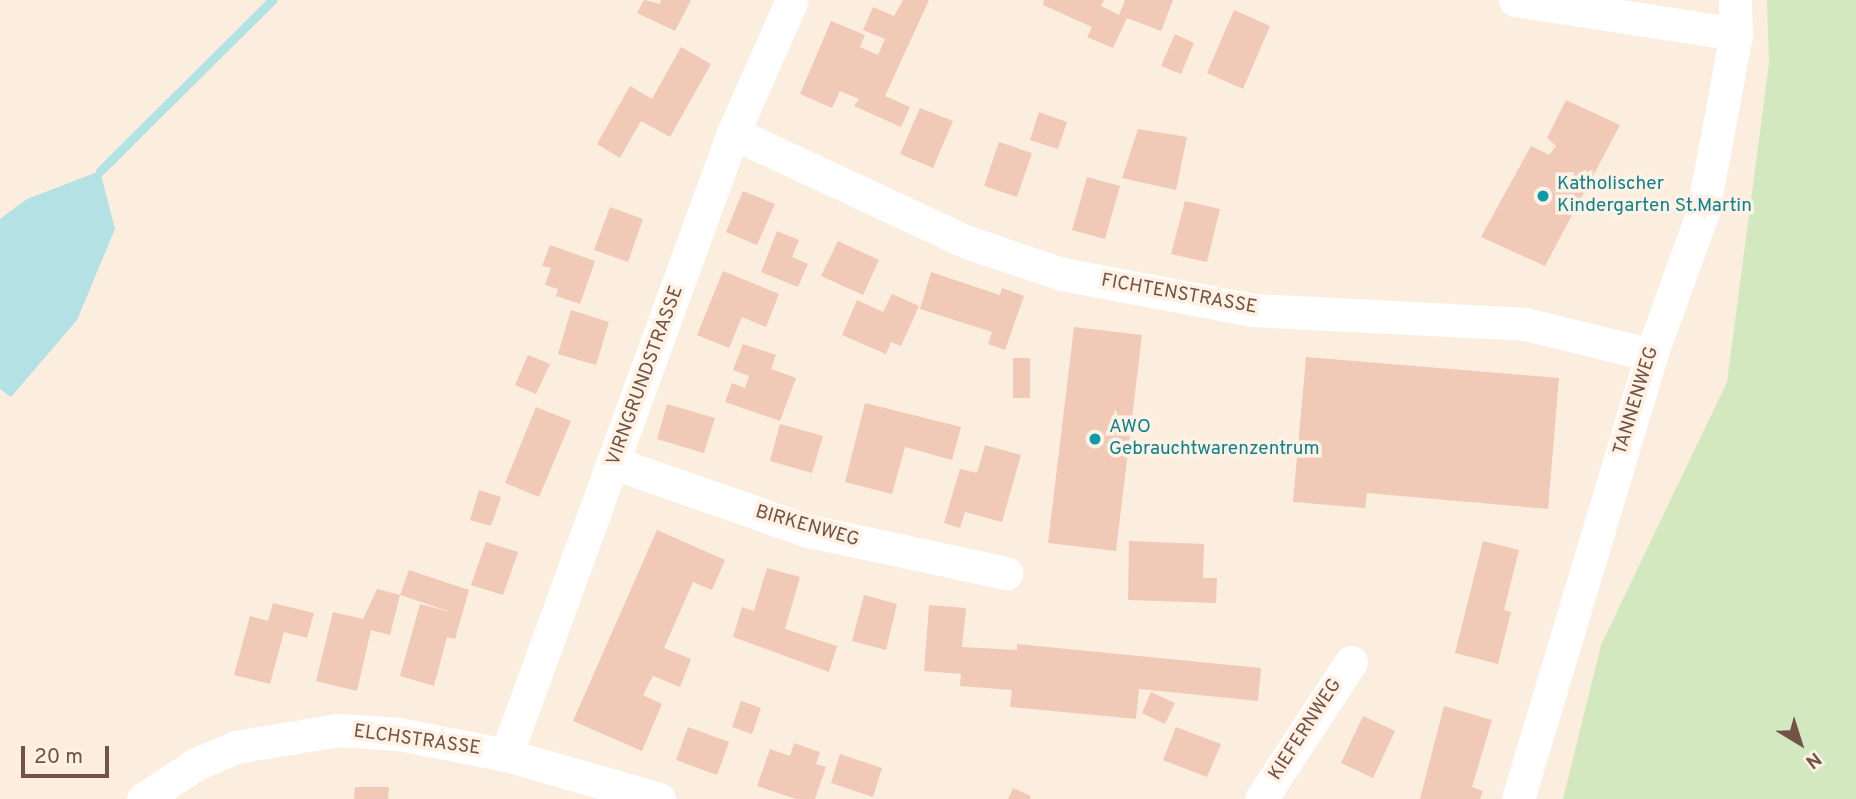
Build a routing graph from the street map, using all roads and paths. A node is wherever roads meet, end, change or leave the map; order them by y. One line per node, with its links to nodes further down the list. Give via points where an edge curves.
1 (792, 0): 5 (street, VIRNGRUNDSTRASSE)
2 (1515, 0): 4 (street)
3 (1735, 0): 4 (street, TANNENWEG)
4 (1736, 34): 6 (street, TANNENWEG, via 1703,211)
5 (733, 134): 6 (street, FICHTENSTRASSE, via 967,242 1062,274 1252,310 1525,324); 7 (street, VIRNGRUNDSTRASSE)
6 (1651, 355): 14 (street, TANNENWEG)
7 (614, 463): 8 (street, BIRKENWEG, via 805,530); 10 (street, VIRNGRUNDSTRASSE)
8 (1006, 573)
9 (1351, 662): 13 (street, KIEFERNWEG)
10 (506, 755): 11 (street, ELCHSTRASSE, via 399,734 339,730 279,736 196,764); 12 (street, ELCHSTRASSE)
11 (143, 799)
12 (659, 799)
13 (1261, 799)
14 (1518, 799)

